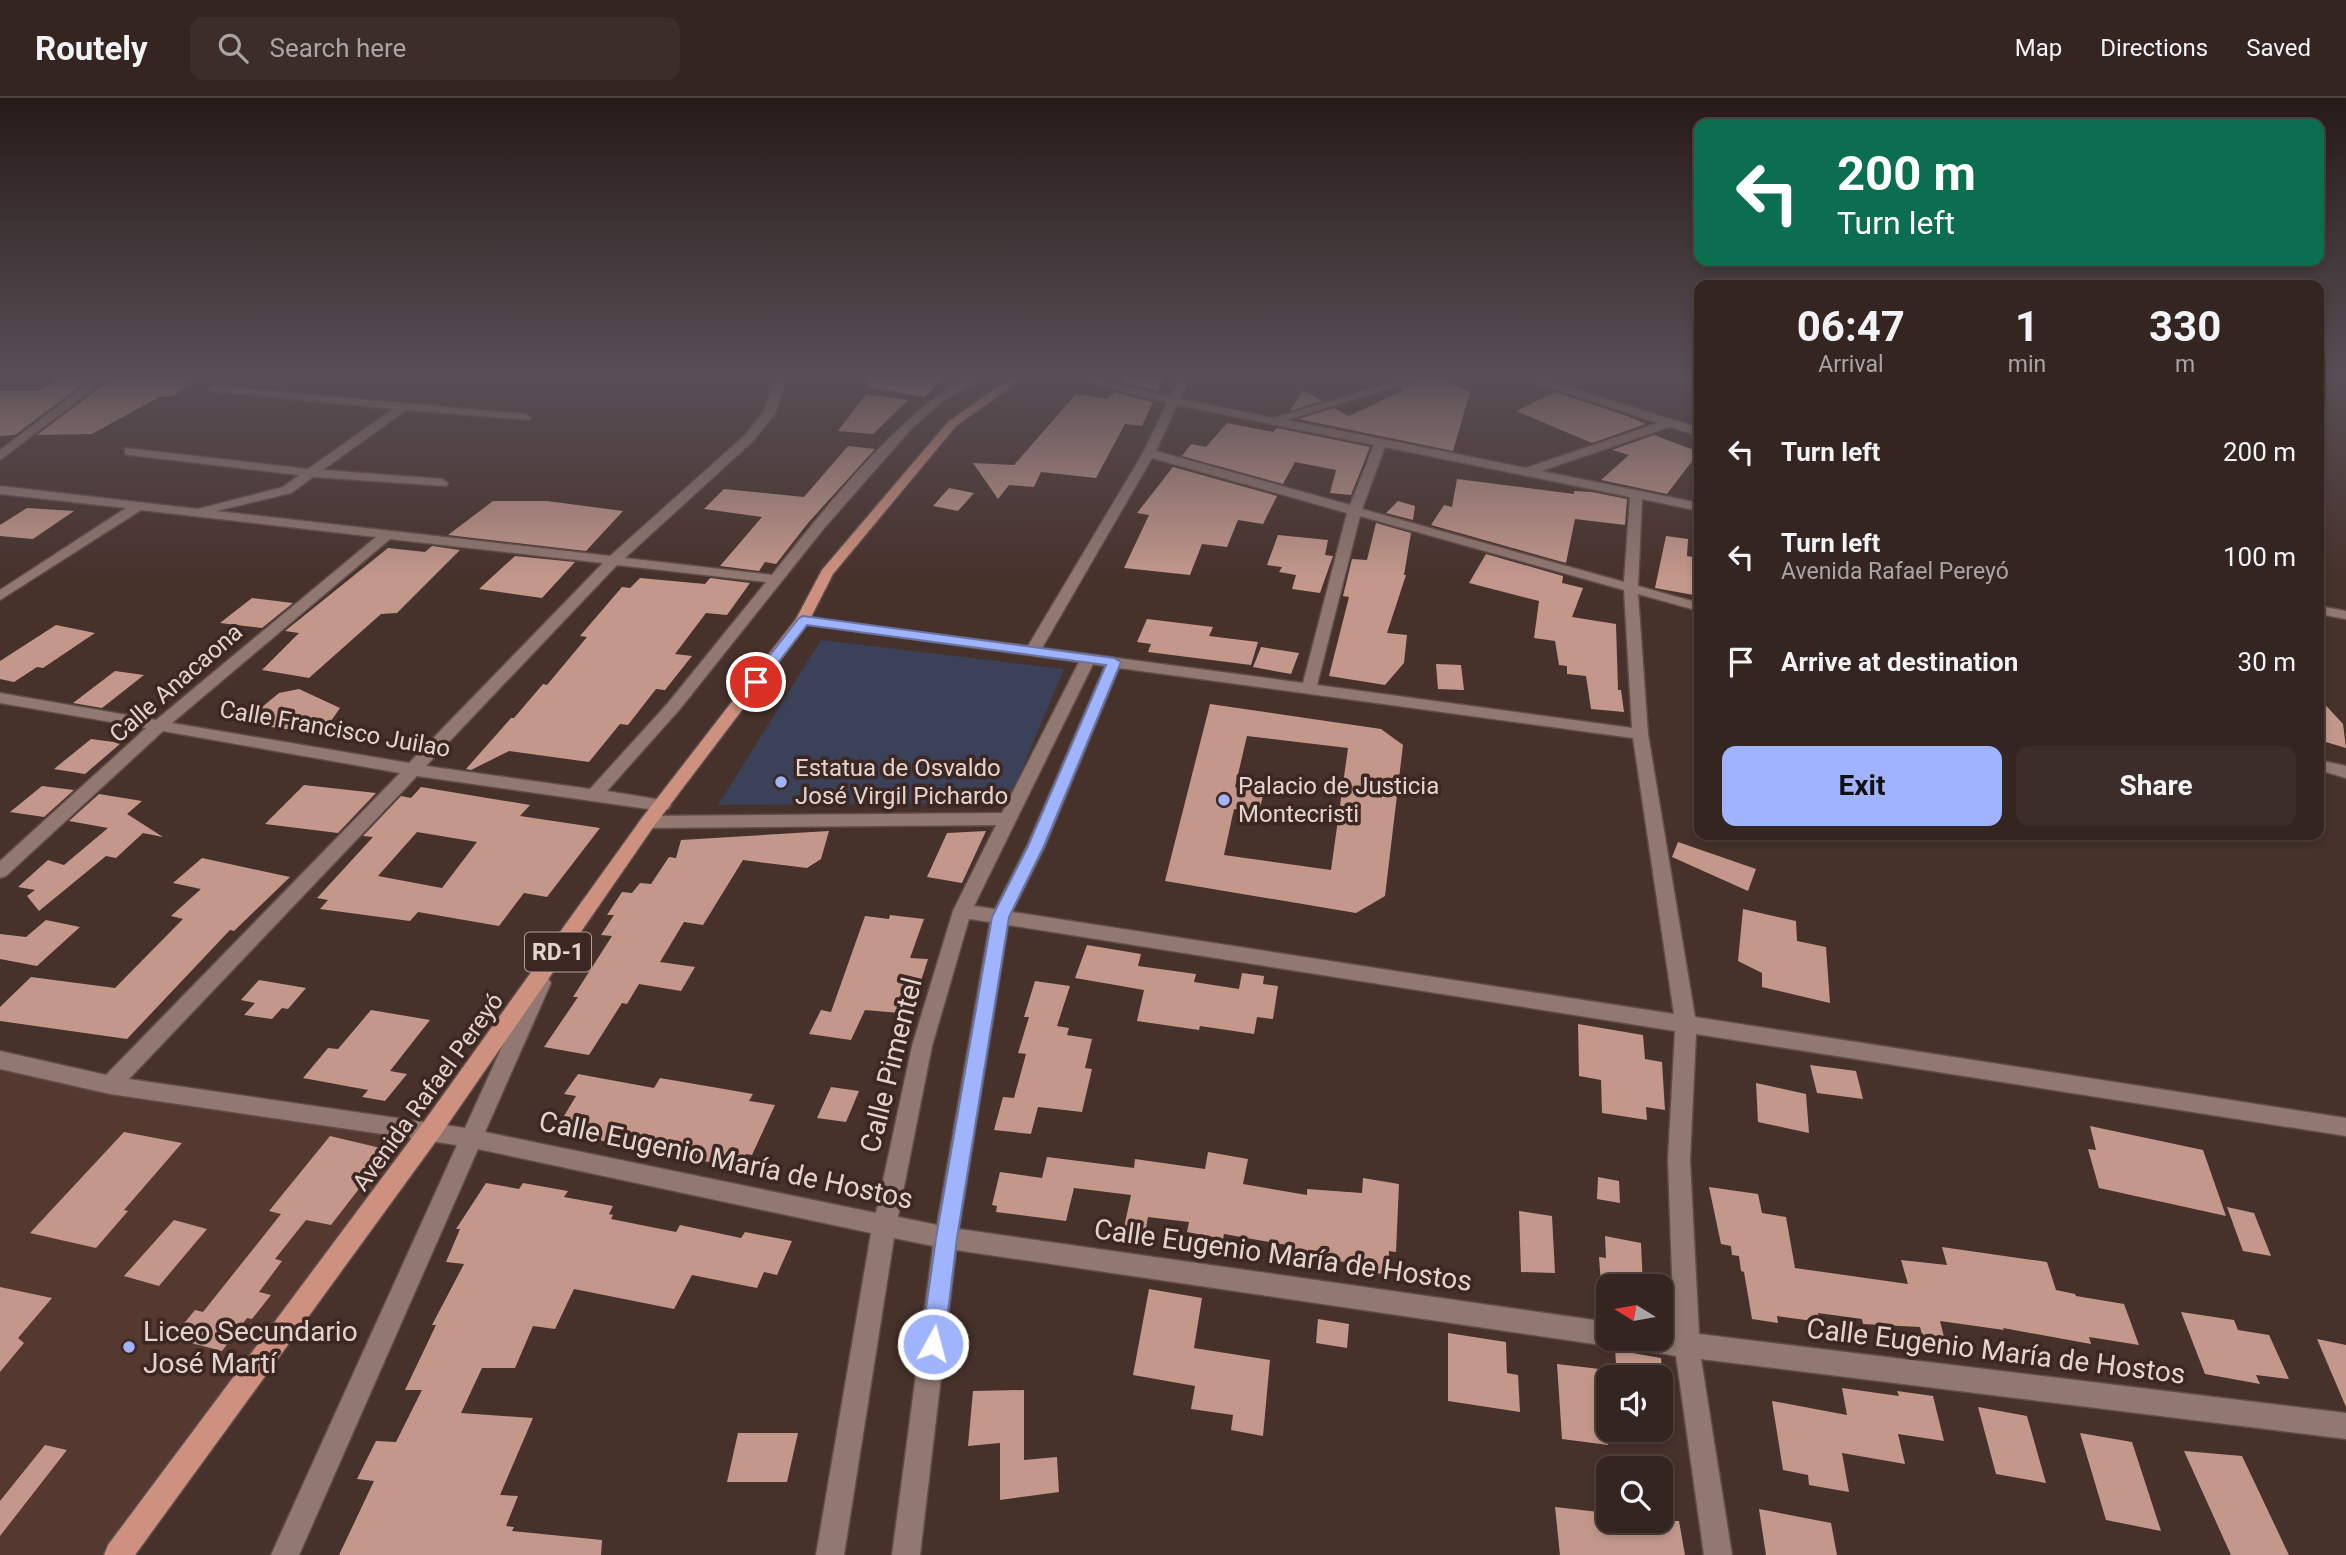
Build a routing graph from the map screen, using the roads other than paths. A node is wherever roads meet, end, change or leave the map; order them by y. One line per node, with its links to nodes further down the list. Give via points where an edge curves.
1 (17, 443): 11 (street)
2 (352, 443): 13 (street)
3 (744, 443): 24 (street)
4 (893, 443): 25 (street)
5 (936, 443): 31 (main road, Avenida Rafael Pereyó / RD-1, via 827,573)
6 (1154, 443): 10 (street)
7 (1381, 443): 12 (street); 21 (street)
8 (1610, 443): 12 (street)
9 (129, 451): 13 (street)
10 (1149, 453): 21 (street); 32 (street)
11 (0, 456)
12 (1524, 472): 17 (street)
13 (311, 473): 14 (street); 15 (street)
14 (442, 483)
15 (287, 489): 20 (street); 22 (street, via 281,509)
16 (0, 490): 18 (street)
17 (1636, 496): 19 (street); 26 (street)
18 (139, 506): 20 (street); 27 (street)
19 (1694, 506)
20 (187, 512): 22 (street)
21 (1354, 512): 26 (street); 35 (street)
22 (298, 526): 23 (street)
23 (387, 535): 24 (street); 37 (street, Calle Anacaona)
24 (613, 561): 25 (street); 40 (street)
25 (774, 579): 42 (street, via 674,706)
26 (1631, 589): 28 (street); 38 (street)
27 (0, 596)
28 (1694, 606)
29 (2324, 611): 30 (street)
30 (2346, 615)
31 (803, 620): 32 (street); 43 (main road, Avenida Rafael Pereyó / RD-1)
32 (1033, 651): 33 (street)
33 (1088, 659): 34 (street); 44 (street, Calle Pimentel)
34 (1114, 662): 35 (street); 48 (street, via 1036,846)
35 (1309, 688): 38 (street)
36 (0, 698): 37 (street, Calle Francisco Juilao)
37 (161, 724): 40 (street, Calle Francisco Juilao); 46 (street, Calle Anacaona)
38 (1640, 734): 50 (street)
39 (2324, 766): 41 (street)
40 (415, 769): 42 (street, Calle Francisco Juilao); 52 (street)
41 (2346, 772)
42 (594, 795): 43 (street, Calle Francisco Juilao)
43 (662, 804): 45 (main road, Avenida Rafael Pereyó / RD-1)
44 (1007, 819): 45 (street); 47 (street, Calle Pimentel)
45 (648, 822): 49 (main road, Avenida Rafael Pereyó / RD-1)
46 (0, 871)
47 (962, 911): 48 (street); 56 (street, Calle Pimentel, via 922,1046)
48 (1000, 917): 50 (street); 57 (street)
49 (548, 967): 54 (main road, Avenida Rafael Pereyó / RD-1); 55 (street)
50 (1686, 1024): 53 (street); 60 (street, via 1679,1160)
51 (0, 1060): 52 (street, Calle Eugenio María de Hostos)
52 (110, 1085): 54 (street, Calle Eugenio María de Hostos)
53 (2346, 1127)
54 (431, 1130): 55 (street, Calle Eugenio María de Hostos); 62 (main road, Avenida Rafael Pereyó / RD-1)
55 (471, 1138): 56 (street, Calle Eugenio María de Hostos); 63 (street)
56 (884, 1227): 57 (street, Calle Eugenio María de Hostos); 64 (street, Calle Pimentel)
57 (946, 1238): 58 (street, Calle Eugenio María de Hostos); 65 (street)
58 (1596, 1332)
59 (1673, 1344): 60 (street, Calle Eugenio María de Hostos)
60 (1687, 1346): 61 (street, Calle Eugenio María de Hostos); 66 (street)
61 (2346, 1426)
62 (118, 1555)
63 (285, 1555)
64 (830, 1555)
65 (906, 1555)
66 (1718, 1555)

